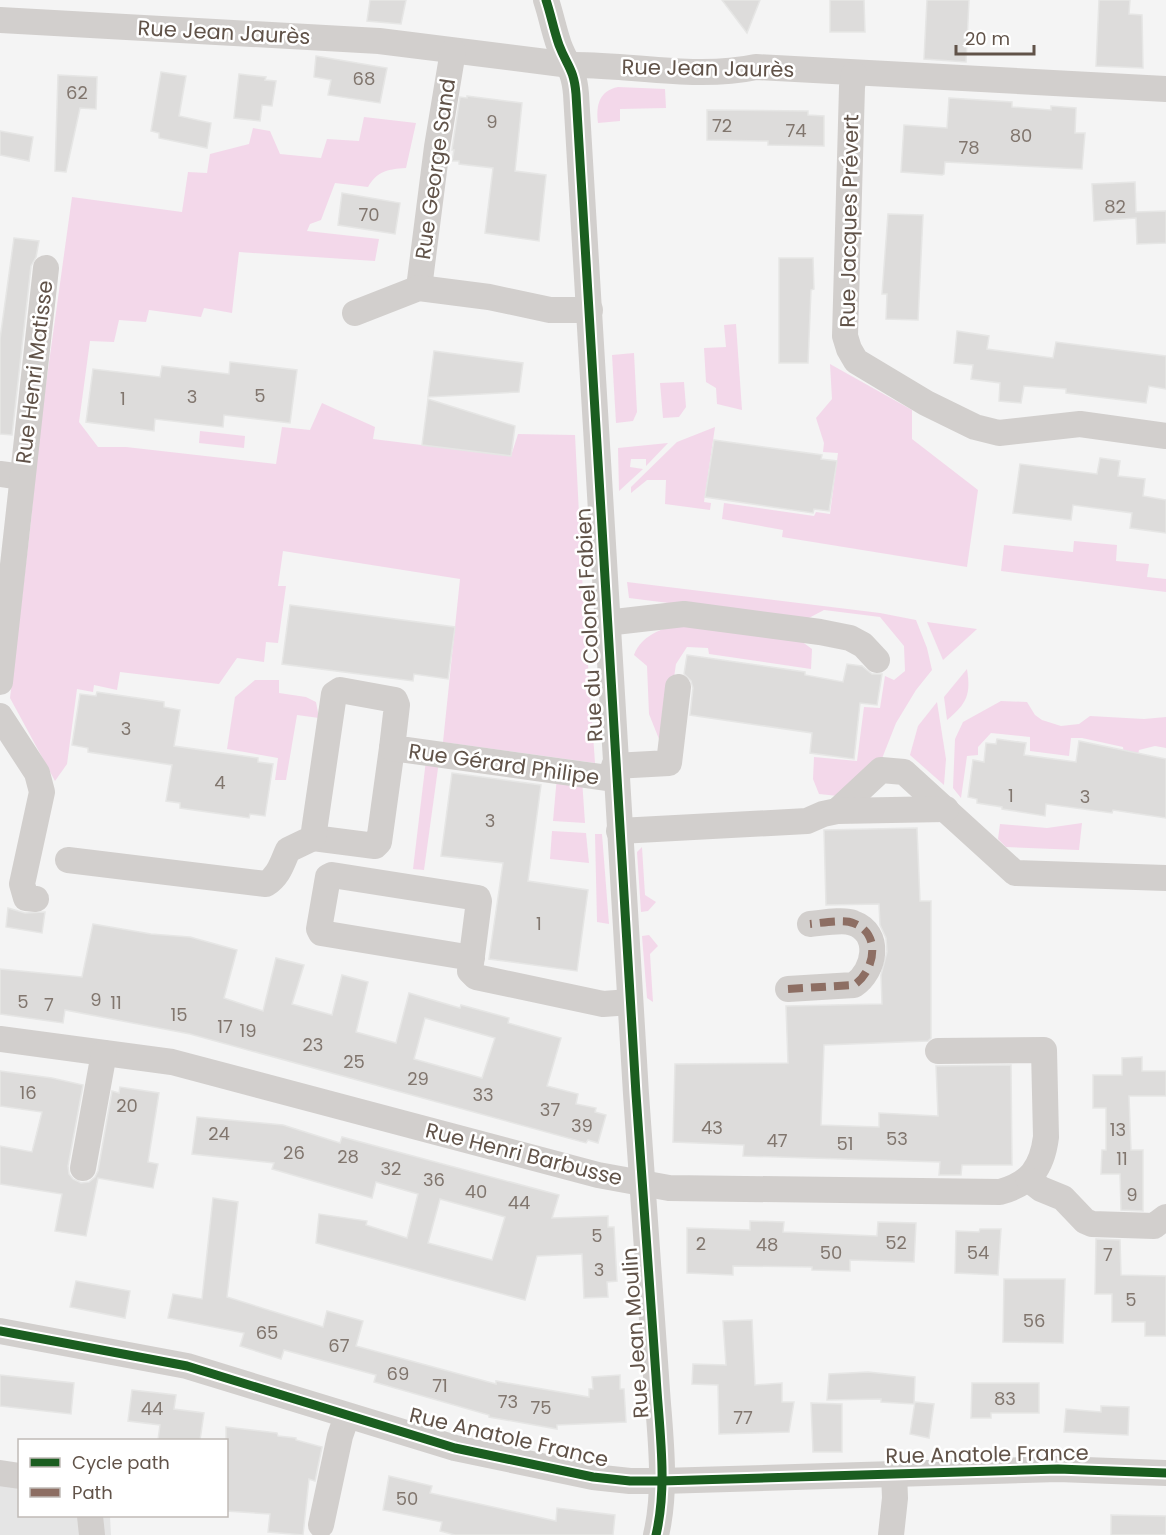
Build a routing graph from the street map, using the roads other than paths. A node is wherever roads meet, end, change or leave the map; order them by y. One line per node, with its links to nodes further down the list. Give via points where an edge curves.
1 (546, 0): 4 (street, Rue du Colonel Fabien)
2 (0, 20): 3 (street, Rue Jean Jaurès, via 379,41)
3 (453, 51): 4 (street, Rue Jean Jaurès); 8 (street, Rue George Sand)
4 (570, 65): 5 (street, Rue Jean Jaurès, via 730,73 756,67); 9 (street, Rue du Colonel Fabien, via 575,79)
5 (854, 74): 6 (street, Rue Jean Jaurès); 11 (street, Rue Jacques Prévert, via 845,336 856,362 975,428 999,433 1080,424)
6 (1166, 89)
7 (46, 268): 12 (street, Rue Henri Matisse)
8 (419, 288): 9 (street, via 550,310); 10 (street)
9 (590, 310): 13 (street, Rue du Colonel Fabien)
10 (356, 313)
11 (1166, 436)
12 (11, 475): 15 (street, Rue Henri Matisse)
13 (606, 623): 14 (street, via 684,614 820,632 849,638 863,645); 19 (street, Rue du Colonel Fabien)
14 (877, 660)
15 (0, 682)
16 (678, 687): 19 (street, Rue Gérard Philipe, via 669,764)
17 (0, 716): 26 (street, via 37,773 42,792 22,884 26,898)
18 (392, 748): 19 (street, Rue Gérard Philipe); 23 (street, Rue Gérard Philipe, via 379,842 375,846); 23 (street, Rue Gérard Philipe, via 395,700 340,690 334,694)
19 (615, 773): 22 (street, Rue du Colonel Fabien)
20 (946, 809): 21 (street); 21 (street, via 904,772 881,770); 25 (street, via 1015,873)
21 (837, 811): 22 (street, via 807,821)
22 (619, 831): 30 (street, Rue du Colonel Fabien)
23 (313, 838): 24 (street, via 288,850 276,877 266,884)
24 (68, 860)
25 (1166, 878)
26 (36, 899)
27 (810, 924): 29 (street, via 852,922 863,928 871,939 869,969 854,985)
28 (472, 958): 28 (street, via 478,898 328,877 321,933); 30 (street, via 470,971 476,977 603,1004)
29 (788, 989)
30 (630, 1002): 36 (street, Rue du Colonel Fabien)
31 (0, 1039): 33 (street, Rue Henri Barbusse)
32 (938, 1051): 35 (street, via 1044,1050 1046,1137 1041,1162)
33 (104, 1053): 34 (street); 36 (street, Rue Henri Barbusse, via 172,1062 598,1175)
34 (83, 1168)
35 (1028, 1179): 36 (street, Rue Henri Barbusse, via 1000,1192 669,1188); 37 (street, via 1063,1198 1092,1224 1154,1226)
36 (644, 1183): 44 (street, Rue Jean Moulin)
37 (1166, 1217)
38 (0, 1330): 39 (street, Rue Anatole France, via 187,1366)
39 (347, 1416): 44 (street, Rue Anatole France, via 455,1448 525,1463 593,1477); 46 (street)
40 (0, 1473): 43 (street)
41 (894, 1473): 42 (street, Rue Anatole France, via 1058,1469); 44 (street, Rue Anatole France); 49 (street)
42 (1166, 1473)
43 (18, 1476)
44 (661, 1481): 48 (street, Rue Jean Moulin)
45 (90, 1517): 47 (street)
46 (321, 1525)
47 (92, 1535)
48 (656, 1535)
49 (891, 1535)

